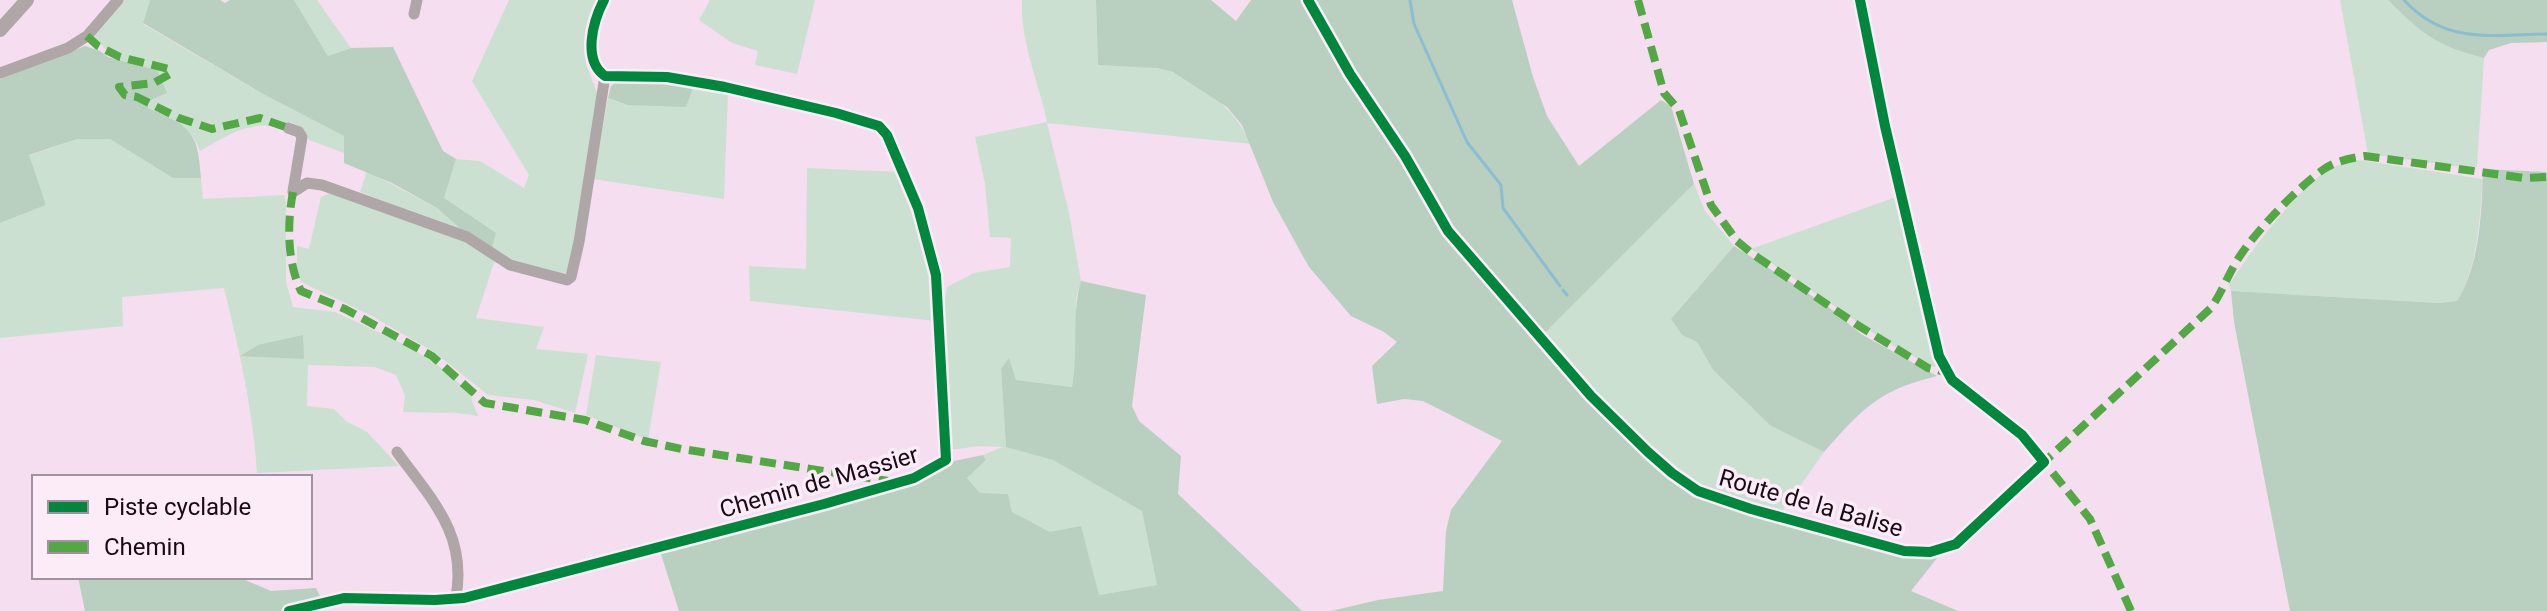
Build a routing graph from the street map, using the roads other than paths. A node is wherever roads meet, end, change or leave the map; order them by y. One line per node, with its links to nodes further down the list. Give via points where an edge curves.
1 (27, 0): 8 (street)
2 (118, 0): 9 (street, via 87,36 68,48)
3 (417, 0): 7 (street)
4 (604, 0): 10 (street, via 592,42 595,66)
5 (1308, 0): 6 (street, Route de la Balise, via 1448,231 1591,396 1672,473 1698,491 1751,509 1904,551 1930,552 1956,544 2044,462 2022,435 1952,380 1939,356)
6 (1860, 0)
7 (414, 14)
8 (0, 30)
9 (0, 73)
10 (605, 76): 11 (street, via 579,242 567,280 510,265 467,237 322,185 307,183 293,192 302,137); 13 (street, Chemin de Massier, via 667,77 725,87 836,113 879,126 887,135 918,208 936,275 946,460 914,478 824,504)
11 (288, 128)
12 (397, 452): 13 (street, via 451,531 459,565)
13 (456, 597): 14 (street, Chemin de Massier, via 344,598)
14 (289, 611)

